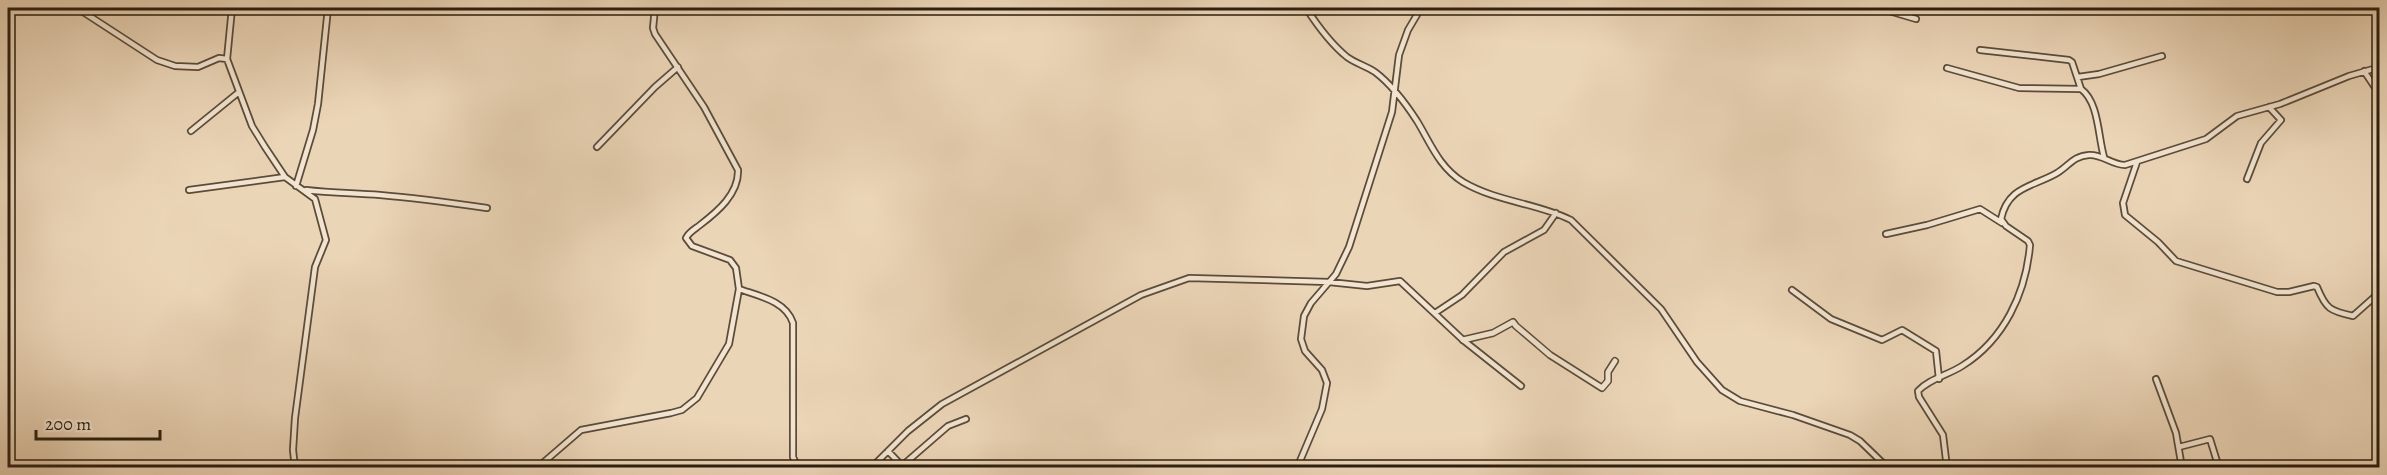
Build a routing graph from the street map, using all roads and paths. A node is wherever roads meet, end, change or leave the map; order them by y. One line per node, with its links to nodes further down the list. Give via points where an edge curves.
1 (77, 8): 11 (street, via 157,60 198,67 214,59)
2 (232, 8): 11 (street)
3 (328, 8): 28 (street, via 318,104)
4 (656, 8): 12 (street, via 653,28)
5 (1306, 8): 19 (street, via 1341,52 1375,72)
6 (1420, 8): 19 (street, via 1399,55)
7 (1879, 8): 8 (street)
8 (1916, 20)
9 (1980, 50): 16 (street, via 2069,60)
10 (2162, 56): 16 (street)
11 (227, 59): 18 (street)
12 (678, 67): 23 (street); 36 (street, via 736,163 738,175 723,205 686,238 692,246 730,260 736,268)
13 (2379, 67): 15 (street)
14 (1947, 68): 17 (street, via 2019,88)
15 (2364, 71): 20 (street); 21 (street)
16 (2078, 77): 17 (street)
17 (2081, 89): 24 (street, via 2089,97)
18 (239, 92): 22 (street); 26 (street, via 252,126)
19 (1395, 92): 32 (street, via 1442,164 1462,181 1492,195); 35 (street, via 1349,247)
20 (2379, 95)
21 (2269, 106): 25 (street, via 2237,116 2206,139); 27 (street, via 2281,120 2261,143)
22 (190, 131)
23 (597, 147)
24 (2104, 158): 25 (street, via 2119,165); 33 (street, via 2073,158 2056,174 2020,189 2003,209)
25 (2137, 162): 38 (street, via 2123,203 2125,215 2176,261 2277,292 2314,286 2330,309 2353,316)
26 (285, 177): 28 (street); 30 (street)
27 (2247, 179)
28 (296, 186): 29 (street)
29 (304, 189): 31 (street); 51 (street, via 315,199 326,240 315,267 295,418)
30 (189, 190)
31 (487, 208)
32 (1556, 213): 39 (street, via 1544,230 1493,260 1467,290); 50 (street, via 1577,225 1647,294 1722,390 1740,402 1850,435)
33 (2002, 223): 34 (street, via 1980,209); 42 (street, via 2030,244 2014,309 1988,346)
34 (1886, 234)
35 (1329, 282): 39 (street, via 1367,286 1400,281); 47 (street, via 1196,276 1141,295 942,404); 56 (street, via 1311,303 1301,328 1305,351 1322,370 1327,383 1322,409)
36 (739, 289): 48 (street, via 725,354 689,406 580,430); 54 (street, via 779,305 790,314 793,323 793,457)
37 (1792, 290): 42 (street, via 1832,319 1882,340 1902,330 1936,351)
38 (2379, 292)
39 (1435, 313): 40 (street)
40 (1463, 340): 41 (street, via 1493,333 1513,322 1550,356 1602,388); 44 (street)
41 (1615, 361)
42 (1939, 379): 57 (street, via 1917,393 1943,435)
43 (2156, 379): 46 (street)
44 (1521, 386)
45 (966, 419): 49 (street, via 948,426)
46 (2179, 447): 58 (street); 59 (street, via 2210,439)
47 (888, 451): 49 (street); 55 (street)
48 (546, 460): 52 (street); 53 (street)
49 (904, 466)
50 (1884, 466)
51 (295, 468)
52 (537, 468)
53 (554, 468)
54 (798, 468)
55 (871, 468)
56 (1297, 468)
57 (1947, 468)
58 (2182, 468)
59 (2219, 468)

